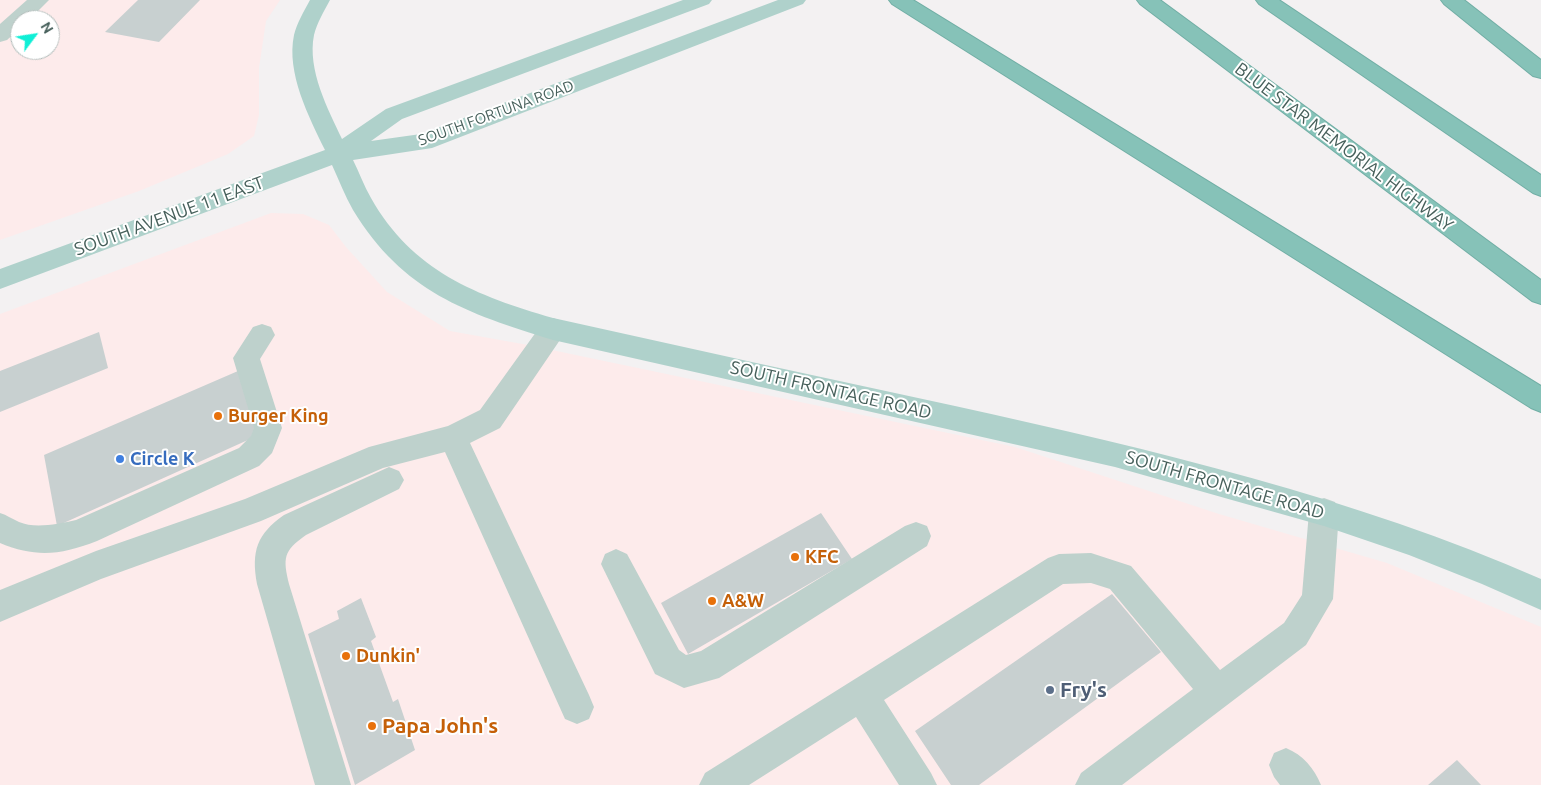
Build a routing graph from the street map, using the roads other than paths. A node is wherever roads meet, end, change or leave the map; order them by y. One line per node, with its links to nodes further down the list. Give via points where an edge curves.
1 (39, 0): 9 (lane)
2 (320, 0): 11 (main road, SOUTH FRONTAGE ROAD, via 302,41 303,60 309,86)
3 (702, 0): 11 (main road, SOUTH FORTUNA ROAD, via 394,114)
4 (796, 0): 11 (main road, SOUTH FORTUNA ROAD, via 424,142)
5 (899, 0): 17 (highway)
6 (1147, 0): 14 (highway, BLUE STAR MEMORIAL HIGHWAY)
7 (1266, 0): 12 (highway)
8 (1451, 0): 10 (highway)
9 (0, 35)
10 (1541, 71)
11 (338, 154): 13 (main road, SOUTH AVENUE 11 EAST); 15 (main road, SOUTH FRONTAGE ROAD, via 361,202 381,230 419,270 458,295 488,309)
12 (1541, 188)
13 (0, 278)
14 (1541, 294)
15 (553, 329): 18 (lane, via 490,419); 20 (main road, SOUTH FRONTAGE ROAD, via 1115,454)
16 (262, 335): 21 (lane, via 246,358 268,428 262,444 249,457 86,531 63,538 30,539 9,534)
17 (1541, 400)
18 (453, 437): 25 (lane, via 379,456 250,511 96,566); 28 (lane)
19 (389, 480): 29 (lane, via 295,525 281,535 272,549 269,564)
20 (1324, 512): 24 (main road, SOUTH FRONTAGE ROAD, via 1410,541); 26 (lane, via 1318,599 1296,634)
21 (0, 527)
22 (916, 536): 23 (lane, via 706,666 684,672 667,662)
23 (616, 564)
24 (1541, 594)
25 (0, 606)
26 (1217, 692): 27 (lane, via 1120,577 1090,568 1059,569); 32 (lane)
27 (862, 696): 30 (lane); 31 (lane)
28 (577, 707)
29 (333, 785)
30 (717, 785)
31 (919, 785)
32 (1093, 785)

